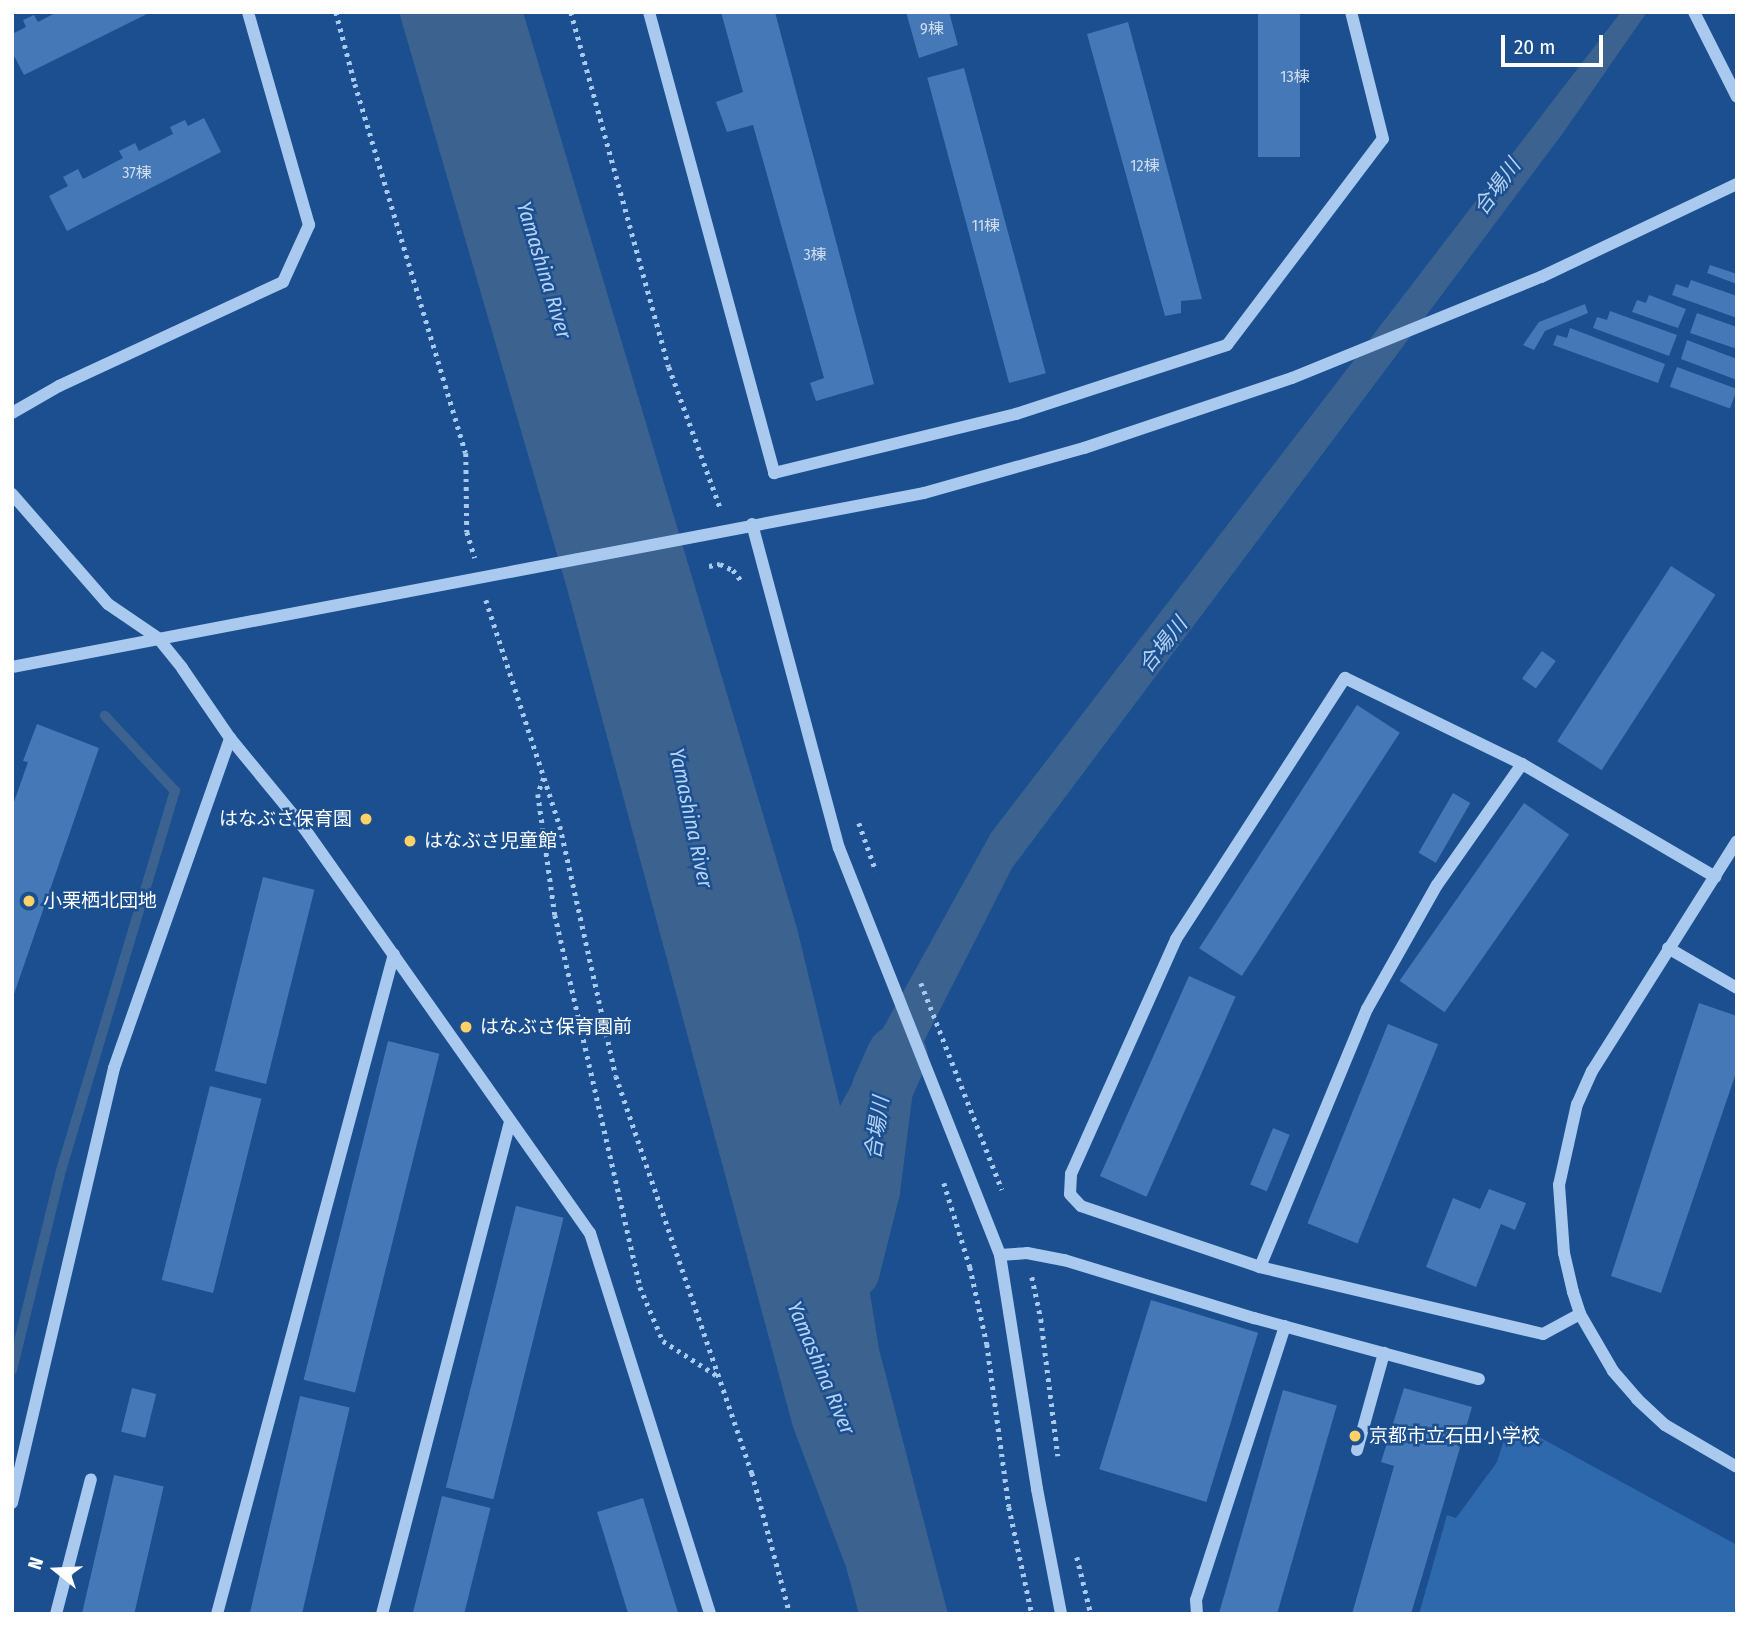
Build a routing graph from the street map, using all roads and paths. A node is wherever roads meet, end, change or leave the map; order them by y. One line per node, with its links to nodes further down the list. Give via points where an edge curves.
1 (248, 12): 9 (street, via 309,225 283,282 59,386)
2 (336, 12): 13 (path, via 466,453 467,532)
3 (571, 12): 12 (path, via 669,367)
4 (649, 12): 5 (street, via 774,473 1016,414 1227,345 1383,139)
5 (1351, 12)
6 (1694, 12): 7 (street)
7 (1737, 97)
8 (1737, 184): 11 (street, via 1541,277 1292,378 1084,447 924,493)
9 (12, 413)
10 (12, 494): 14 (street, via 108,604)
11 (752, 524): 12 (street); 27 (street, via 839,848)
12 (728, 528): 13 (street)
13 (480, 579): 14 (street); 18 (path)
14 (158, 638): 15 (street); 16 (street)
15 (12, 667)
16 (230, 738): 22 (street, via 304,828); 38 (street, via 114,1068)
17 (1522, 764): 20 (street); 29 (street, via 1437,885 1367,1009); 29 (street, via 1345,678 1175,939 1072,1174 1070,1194 1081,1206)
18 (544, 777): 33 (path, via 560,826 616,1076); 33 (path, via 538,794 555,915 640,1287 663,1341)
19 (1737, 841): 20 (street)
20 (1715, 877): 21 (street)
21 (1668, 948): 24 (street); 30 (street, via 1592,1071 1568,1138 1559,1185 1560,1213 1564,1253)
22 (394, 954): 26 (street); 40 (street)
23 (916, 971): 25 (path)
24 (1737, 988)
25 (969, 1099)
26 (510, 1122): 41 (street); 42 (street, via 590,1233)
27 (958, 1147): 28 (street); 44 (path, via 936,1158 970,1267 987,1344 1009,1507)
28 (1000, 1255): 31 (street, via 1027,1253 1064,1260); 45 (street)
29 (1260, 1267): 30 (street, via 1543,1334)
30 (1580, 1314): 36 (street, via 1613,1371 1637,1399 1665,1425)
31 (1285, 1326): 32 (street); 46 (street, via 1196,1600)
32 (1384, 1353): 34 (street); 35 (street)
33 (719, 1378): 43 (path, via 752,1473)
34 (1479, 1379)
35 (1357, 1450)
36 (1737, 1467)
37 (91, 1479): 39 (street)
38 (12, 1503)
39 (56, 1614)
40 (217, 1614)
41 (382, 1614)
42 (710, 1614)
43 (790, 1614)
44 (1032, 1614)
45 (1061, 1614)
46 (1197, 1614)

